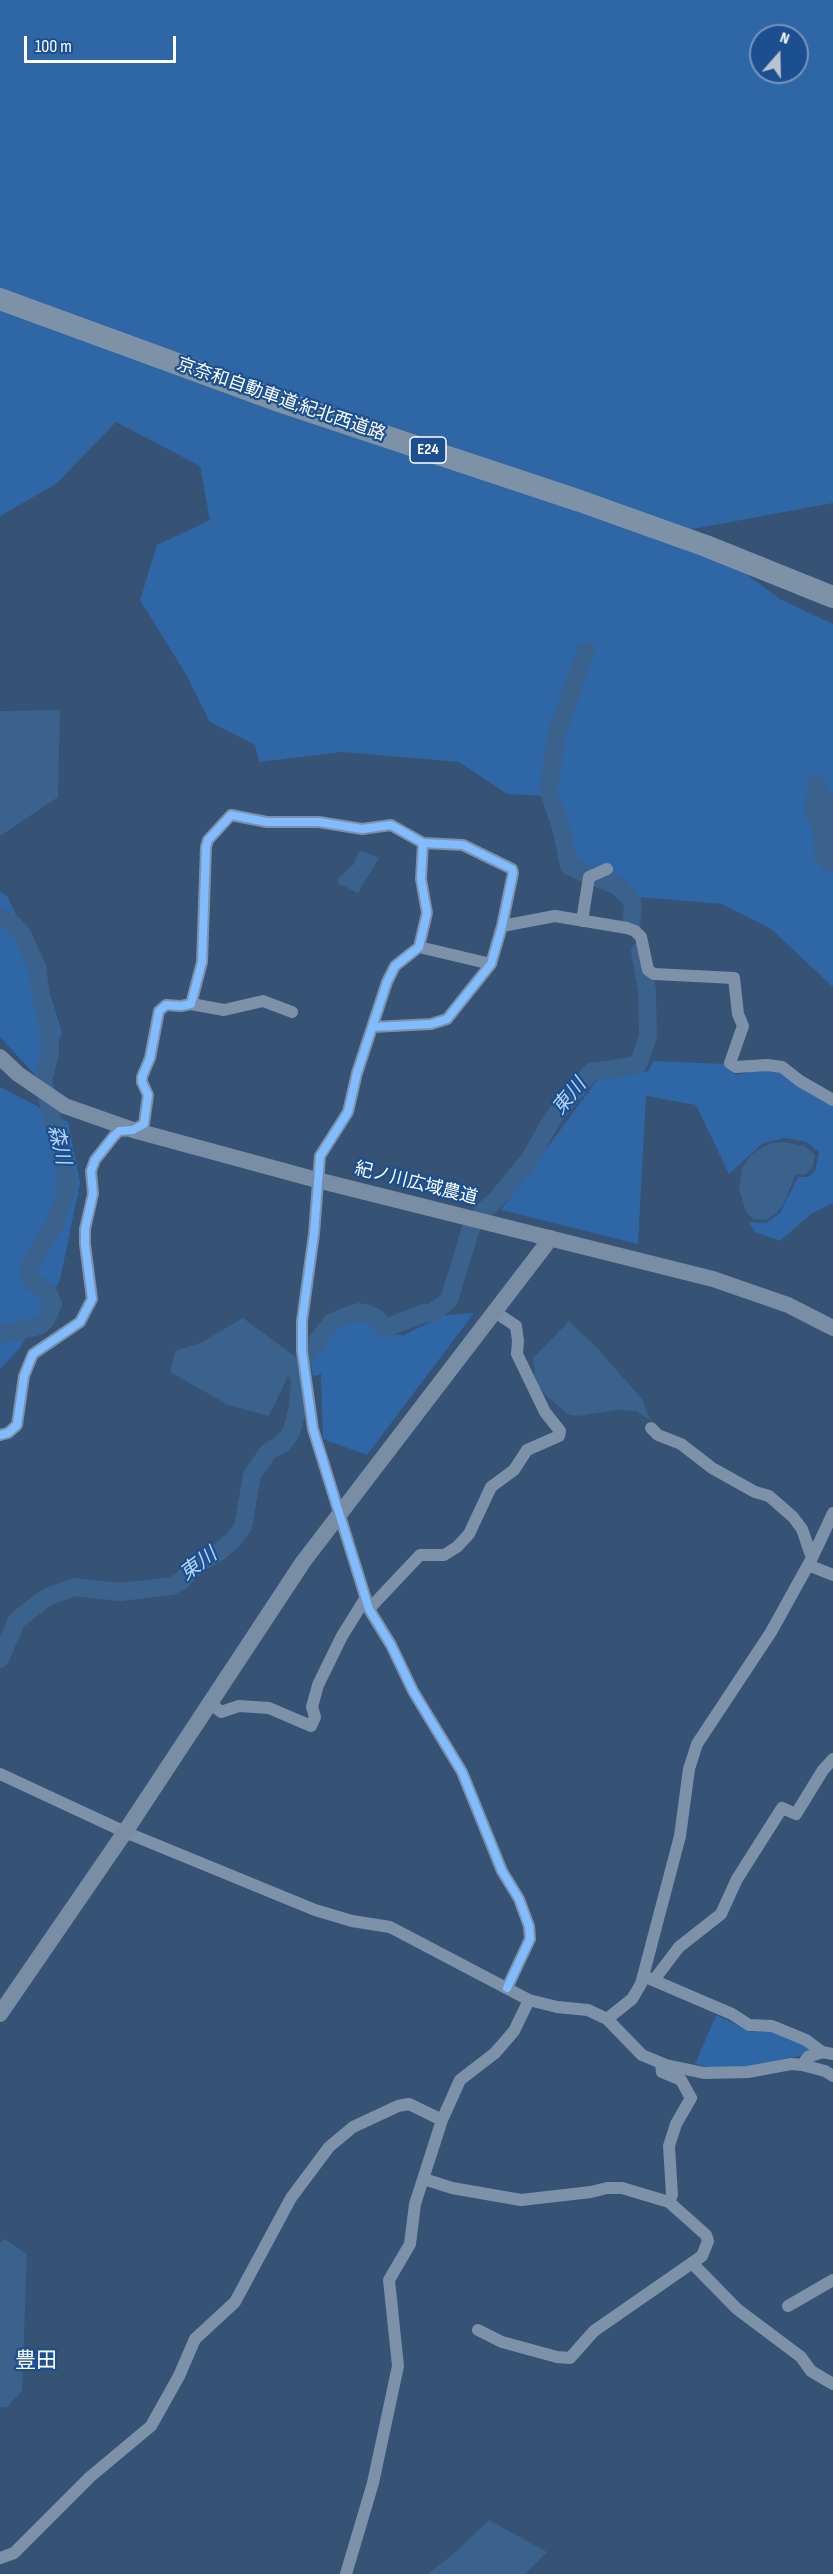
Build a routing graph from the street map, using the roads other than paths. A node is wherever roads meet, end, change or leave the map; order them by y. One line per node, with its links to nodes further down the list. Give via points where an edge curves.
1 (0, 299): 2 (highway, 京奈和自動車道;紀北西道路 / E24, via 276,400 706,546)
2 (833, 597)
3 (423, 843): 6 (street, via 464,845 512,869); 7 (street, via 421,879 428,913); 9 (street, via 391,825 362,829 319,822 267,822 231,815 206,847 202,962)
4 (607, 869): 5 (street, via 589,877)
5 (582, 921): 6 (street, via 555,916); 13 (street, via 635,931 641,937 648,970 654,974 734,978 743,1026 730,1063 736,1067 782,1066)
6 (502, 926): 8 (street)
7 (418, 947): 8 (street); 11 (street, via 395,966)
8 (491, 964): 11 (street, via 443,1022)
9 (191, 1004): 10 (street, via 224,1010 263,1000); 14 (street, via 166,1005 159,1011 141,1082 148,1095 144,1124)
10 (292, 1012)
11 (373, 1027): 15 (street, via 352,1101 341,1126 320,1156)
12 (0, 1057): 14 (street, 紀ノ川広域農道, via 65,1106)
13 (833, 1100)
14 (133, 1130): 15 (street, 紀ノ川広域農道); 20 (street, via 119,1131 92,1170 93,1194 85,1229 92,1299 80,1322 33,1354 24,1376 17,1425)
15 (317, 1180): 16 (street, 紀ノ川広域農道); 22 (street, via 302,1352 313,1430)
16 (551, 1238): 17 (street); 18 (street, 紀ノ川広域農道, via 713,1279 788,1305)
17 (495, 1312): 22 (street); 25 (street, via 516,1326 517,1354 560,1436 527,1450 514,1470 491,1487 469,1534 457,1546 444,1555 420,1555)
18 (833, 1328)
19 (651, 1428): 23 (street, via 681,1444 712,1468 769,1496 802,1530)
20 (0, 1435)
21 (833, 1513): 23 (street)
22 (338, 1515): 25 (street); 26 (street)
23 (810, 1562): 24 (street); 30 (street, via 771,1632 697,1744)
24 (833, 1575)
25 (367, 1604): 26 (street, via 338,1644 318,1685 311,1726 269,1708 239,1706 221,1712); 31 (street, via 462,1772 502,1871 526,1917 530,1939)
26 (209, 1702): 29 (street)
27 (833, 1759): 30 (street, via 796,1814 782,1808 736,1879 721,1914 679,1947)
28 (0, 1774): 29 (street)
29 (125, 1832): 31 (street, via 315,1910 390,1927); 33 (street)
30 (649, 1978): 34 (street, via 632,1999); 35 (street, via 749,2025 772,2026)
31 (507, 1988): 32 (street)
32 (530, 2000): 34 (street, via 588,2010); 39 (street, via 514,2031 495,2053 460,2080)
33 (0, 2014)
34 (607, 2019): 36 (street, via 642,2055)
35 (827, 2053): 37 (street, via 808,2057)
36 (661, 2063): 37 (street, via 704,2073); 41 (street, via 662,2072 681,2080 691,2098 669,2146)
37 (802, 2065): 38 (street)
38 (833, 2076)
39 (442, 2120): 40 (street); 47 (street, via 409,2104 398,2106 353,2127 329,2147 291,2198 235,2302 195,2339 151,2426 90,2477 14,2553)
40 (424, 2179): 41 (street, via 521,2200 607,2187); 48 (street, via 415,2204 410,2244 389,2280 398,2366 373,2483)
41 (669, 2202): 42 (street, via 706,2235 708,2241 702,2256)
42 (692, 2263): 45 (street, via 594,2331 570,2358 502,2342); 46 (street, via 737,2309 801,2357 811,2371)
43 (833, 2280): 44 (street)
44 (788, 2307)
45 (478, 2330)
46 (833, 2384)
47 (0, 2558)
48 (346, 2574)

